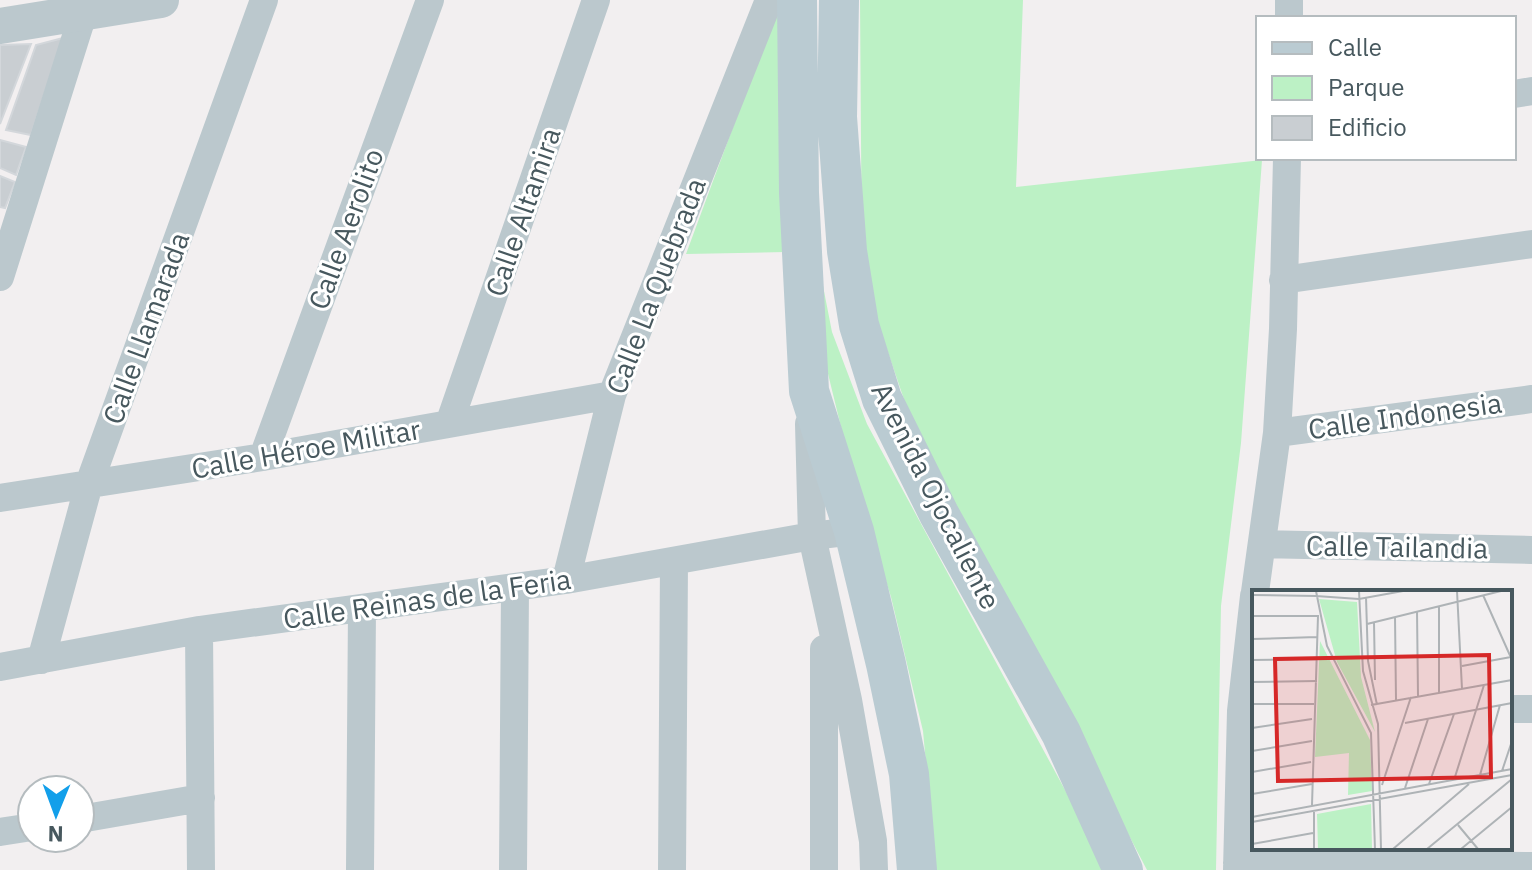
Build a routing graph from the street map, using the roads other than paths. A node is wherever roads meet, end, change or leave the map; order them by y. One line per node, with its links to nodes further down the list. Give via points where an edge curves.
1 (161, 0): 8 (street)
2 (264, 0): 20 (street, Calle Llamarada)
3 (430, 0): 19 (street, Calle Aerolito)
4 (596, 0): 17 (street, Calle Altamira)
5 (769, 0): 15 (street, Calle La Quebrada)
6 (797, 0): 14 (main road)
7 (839, 0): 48 (main road, Avenida Ojocaliente, via 837,117 847,251 859,325 882,399 939,514 1061,733)
8 (84, 11): 9 (street); 12 (street)
9 (0, 26)
10 (1287, 160): 13 (street)
11 (1532, 244): 13 (street)
12 (0, 277)
13 (1283, 280): 18 (street)
14 (809, 391): 22 (main road); 23 (street)
15 (612, 395): 17 (street, Calle Héroe Militar); 27 (street, Calle La Quebrada)
16 (1532, 399): 18 (street, Calle Indonesia)
17 (449, 424): 19 (street, Calle Héroe Militar)
18 (1277, 433): 24 (street)
19 (263, 457): 20 (street, Calle Héroe Militar)
20 (89, 484): 21 (street, Calle Héroe Militar); 34 (street, Calle Llamarada)
21 (0, 498)
22 (854, 531): 23 (street, Calle Reinas de la Feria); 47 (main road, via 909,774)
23 (812, 536): 26 (street, Calle Reinas de la Feria); 30 (street)
24 (1262, 544): 25 (street, Calle Tailandia); 29 (street)
25 (1532, 550)
26 (674, 561): 27 (street, Calle Reinas de la Feria); 44 (street)
27 (566, 580): 28 (street, Calle Reinas de la Feria)
28 (515, 587): 31 (street, Calle Reinas de la Feria); 43 (street)
29 (1255, 590)
30 (825, 596): 45 (street); 46 (street, via 873,841)
31 (362, 608): 33 (street, Calle Reinas de la Feria); 42 (street)
32 (1252, 627): 36 (street)
33 (199, 630): 34 (street, Calle Reinas de la Feria); 37 (street)
34 (41, 660): 35 (street, Calle Reinas de la Feria)
35 (0, 667)
36 (1247, 711): 40 (street)
37 (201, 798): 38 (street); 41 (street)
38 (96, 816)
39 (1532, 866): 40 (street)
40 (1237, 867)
41 (201, 870)
42 (360, 870)
43 (513, 870)
44 (672, 870)
45 (824, 870)
46 (874, 870)
47 (917, 870)
48 (1123, 870)

